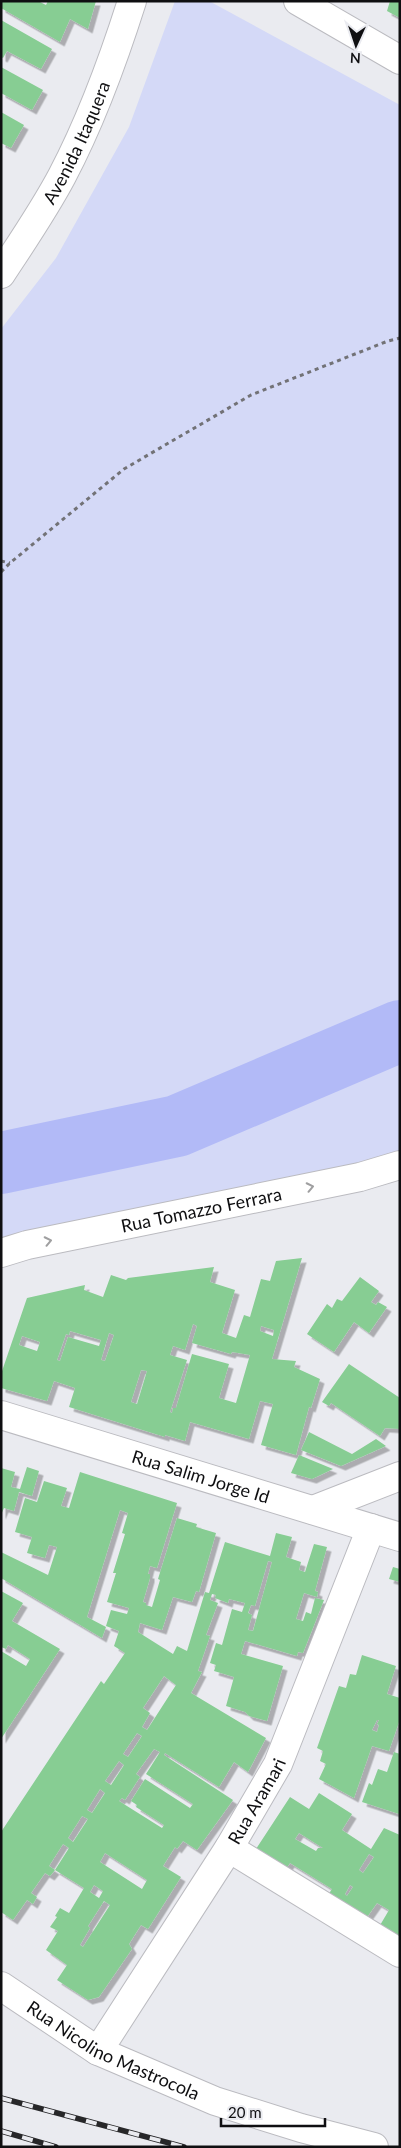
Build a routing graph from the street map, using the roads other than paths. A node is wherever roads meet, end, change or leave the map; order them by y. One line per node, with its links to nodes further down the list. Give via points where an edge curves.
1 (132, 1): 4 (street, Avenida Itaquera, via 91,115 70,159 33,226)
2 (298, 1): 3 (street)
3 (400, 60)
4 (1, 274)
5 (400, 1165): 6 (street, Rua Tomazzo Ferrara, one-way to 5, via 360,1177)
6 (1, 1253)
7 (1, 1415): 9 (street, Rua Salim Jorge Id)
8 (400, 1476): 9 (street)
9 (313, 1510): 10 (street, Rua Salim Jorge Id)
10 (371, 1528): 11 (street, Rua Salim Jorge Id); 12 (street, Rua Aramari, via 278,1764)
11 (400, 1537)
12 (229, 1848): 13 (street); 15 (street, Rua Aramari)
13 (400, 1953)
14 (1, 1986): 15 (street, Rua Nicolino Mastrocola)
15 (98, 2051): 16 (street, Rua Nicolino Mastrocola, via 215,2101)
16 (374, 2147)

